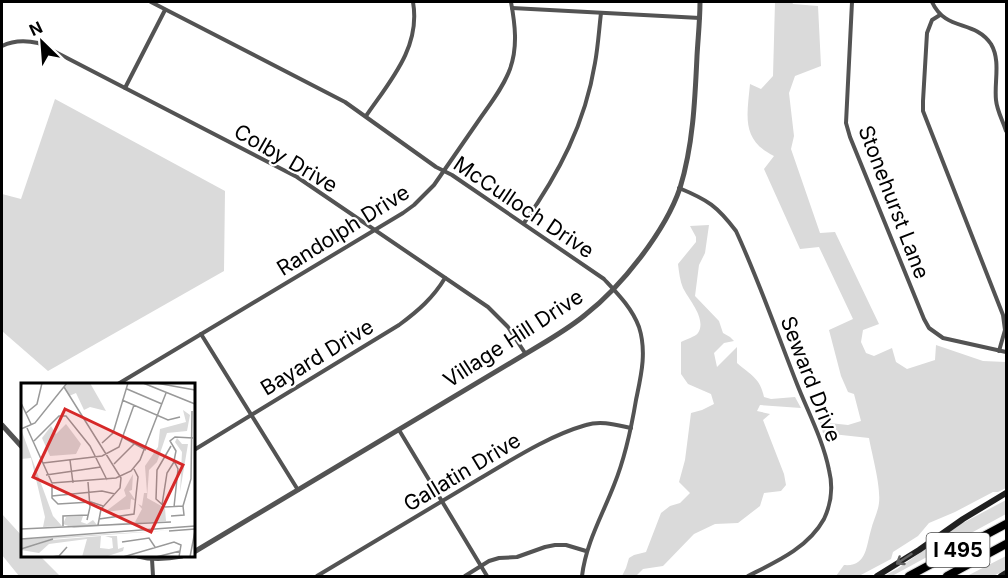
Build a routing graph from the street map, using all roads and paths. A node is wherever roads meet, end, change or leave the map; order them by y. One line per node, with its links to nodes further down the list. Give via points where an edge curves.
1 (151, 2): 8 (street, McCulloch Drive)
2 (413, 2): 14 (street, via 414,25 406,56)
3 (511, 2): 7 (street, Randolph Drive)
4 (700, 2): 11 (street, Village Hill Drive)
5 (852, 2): 23 (street, Stonehurst Lane, via 846,123 924,319 943,338)
6 (932, 2): 10 (street)
7 (512, 8): 9 (street); 16 (street, Randolph Drive, via 516,36 503,86)
8 (165, 10): 13 (street); 14 (street, McCulloch Drive)
9 (601, 13): 11 (street); 18 (street, via 591,85 579,123 562,164)
10 (940, 15): 15 (street, via 972,28 991,45 995,55 997,108); 23 (street, via 932,20 927,33 923,111 1003,315 1005,330)
11 (700, 18): 17 (street, Village Hill Drive, via 695,108)
12 (2, 44): 13 (street, Colby Drive, via 21,40 38,43)
13 (125, 88): 19 (street, Colby Drive, via 297,177)
14 (366, 116): 16 (street, McCulloch Drive)
15 (1006, 131)
16 (444, 171): 18 (street, McCulloch Drive); 19 (street, Randolph Drive, via 414,205)
17 (680, 188): 21 (street, Village Hill Drive, via 653,241); 50 (street, Seward Drive, via 714,206 736,231 829,470 830,502 813,534 800,547)
18 (524, 223): 21 (street, McCulloch Drive)
19 (374, 229): 20 (street, Colby Drive); 22 (street, Randolph Drive)
20 (444, 278): 25 (street, Colby Drive, via 499,317); 27 (street, Bayard Drive, via 426,304 399,325)
21 (613, 288): 25 (street, Village Hill Drive, via 586,315); 29 (street, McCulloch Drive, via 629,308 642,338 642,368)
22 (201, 334): 26 (street, Randolph Drive); 27 (street)
23 (999, 351): 24 (street, Stonehurst Lane)
24 (1006, 352)
25 (525, 353): 30 (street, Village Hill Drive)
26 (120, 383)
27 (251, 414): 32 (street, Bayard Drive); 33 (street)
28 (2, 425): 31 (street)
29 (632, 428): 35 (street, Gallatin Drive, via 601,422 587,424 530,449); 39 (street, McCulloch Drive, via 623,463)
30 (398, 429): 33 (street, Village Hill Drive); 35 (street)
31 (21, 444)
32 (195, 449)
33 (298, 490): 38 (street, Village Hill Drive)
34 (1006, 493): 51 (main road, one-way to 51)
35 (441, 502): 43 (street); 46 (street, Gallatin Drive)
36 (1006, 524): 52 (highway, I 495)
37 (1006, 544): 53 (highway, I 495)
38 (195, 551)
39 (586, 551): 43 (street, via 555,545 489,561); 49 (street, McCulloch Drive)
40 (145, 557): 42 (street)
41 (174, 557): 42 (street)
42 (152, 559): 45 (street)
43 (482, 567): 47 (street); 48 (street)
44 (1006, 573): 54 (main road)
45 (153, 576)
46 (317, 576)
47 (465, 576)
48 (487, 576)
49 (582, 576)
50 (748, 576)
51 (877, 576)
52 (909, 576)
53 (947, 576)
54 (1001, 576)

